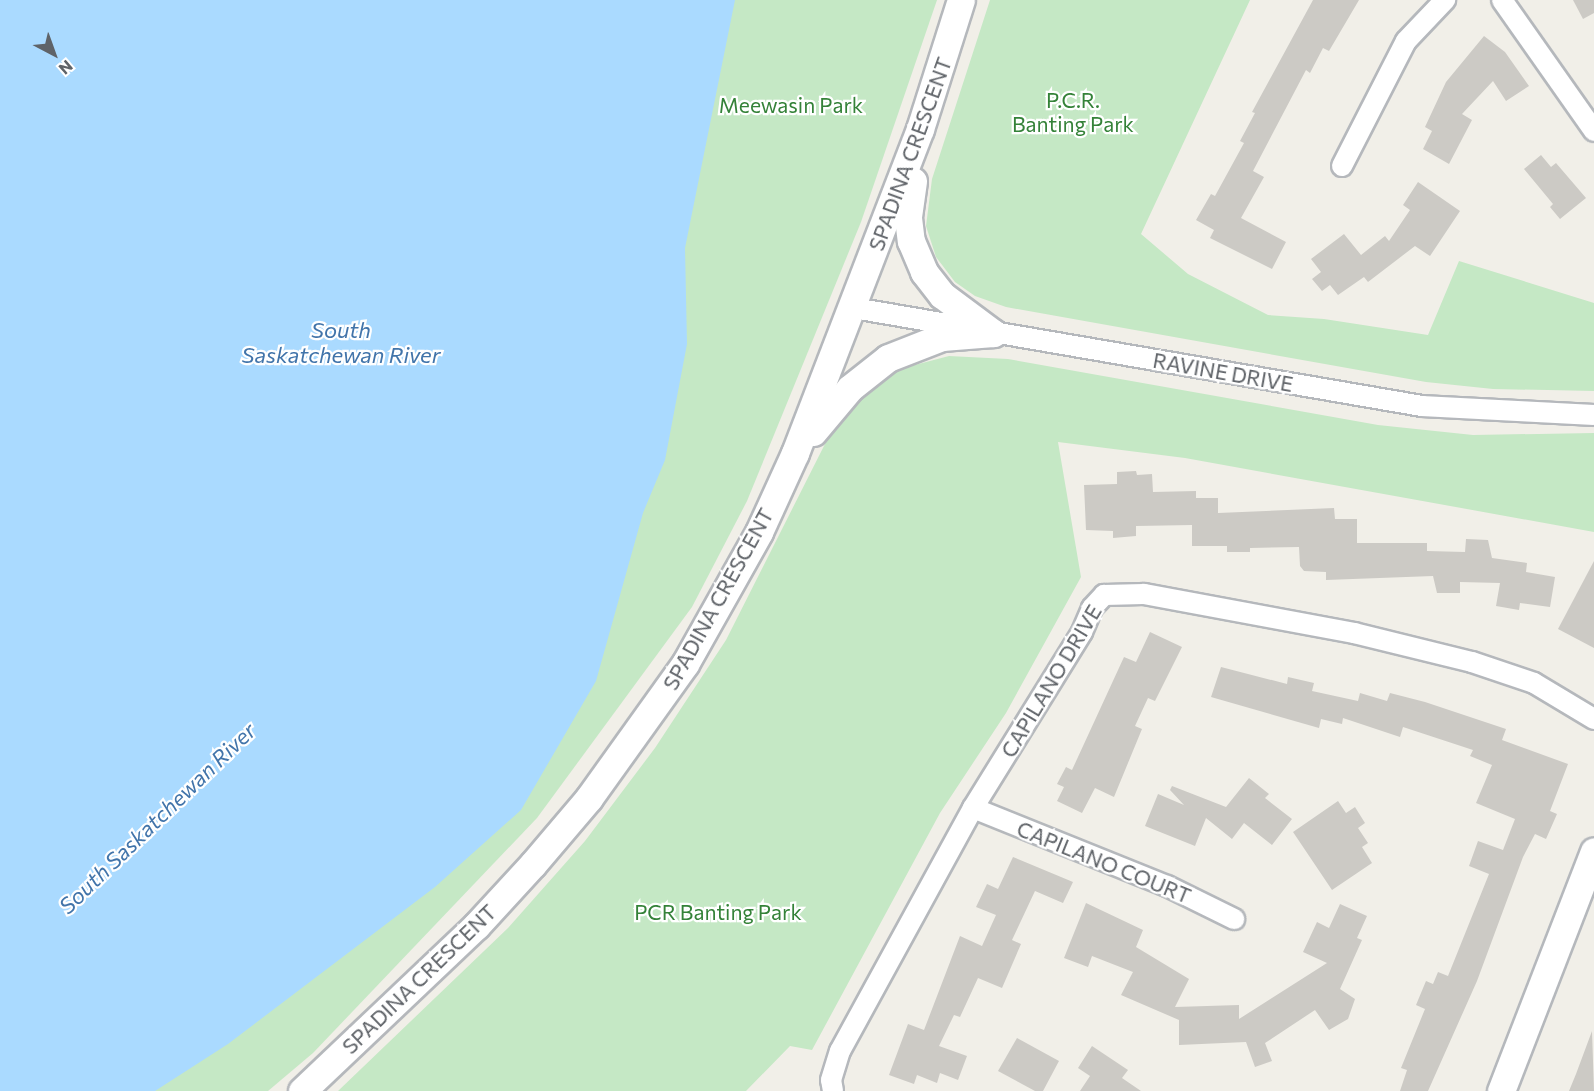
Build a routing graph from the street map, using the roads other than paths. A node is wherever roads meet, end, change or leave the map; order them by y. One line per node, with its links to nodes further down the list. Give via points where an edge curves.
1 (961, 0): 4 (street, SPADINA CRESCENT)
2 (1445, 0): 6 (street, via 1406,41)
3 (1502, 0): 5 (street)
4 (920, 129): 7 (street, SPADINA CRESCENT); 8 (street, via 908,218 916,256 942,296)
5 (1594, 131)
6 (1342, 166)
7 (854, 308): 8 (street, RAVINE DRIVE); 10 (street, SPADINA CRESCENT)
8 (993, 333): 9 (street, RAVINE DRIVE, via 1422,406); 10 (street, via 942,337 888,358 839,400)
9 (1594, 415)
10 (795, 453): 15 (street, SPADINA CRESCENT, via 754,541 685,664 589,798 476,926)
11 (1594, 719): 12 (street, CAPILANO DRIVE, via 1534,682 1472,662 1353,633 1144,594 1104,596 1092,608 1082,632)
12 (973, 808): 14 (street, CAPILANO COURT, via 1167,886); 16 (street, CAPILANO DRIVE, via 840,1051 831,1080)
13 (1594, 851): 17 (street)
14 (1234, 918)
15 (302, 1091)
16 (833, 1091)
17 (1501, 1091)

